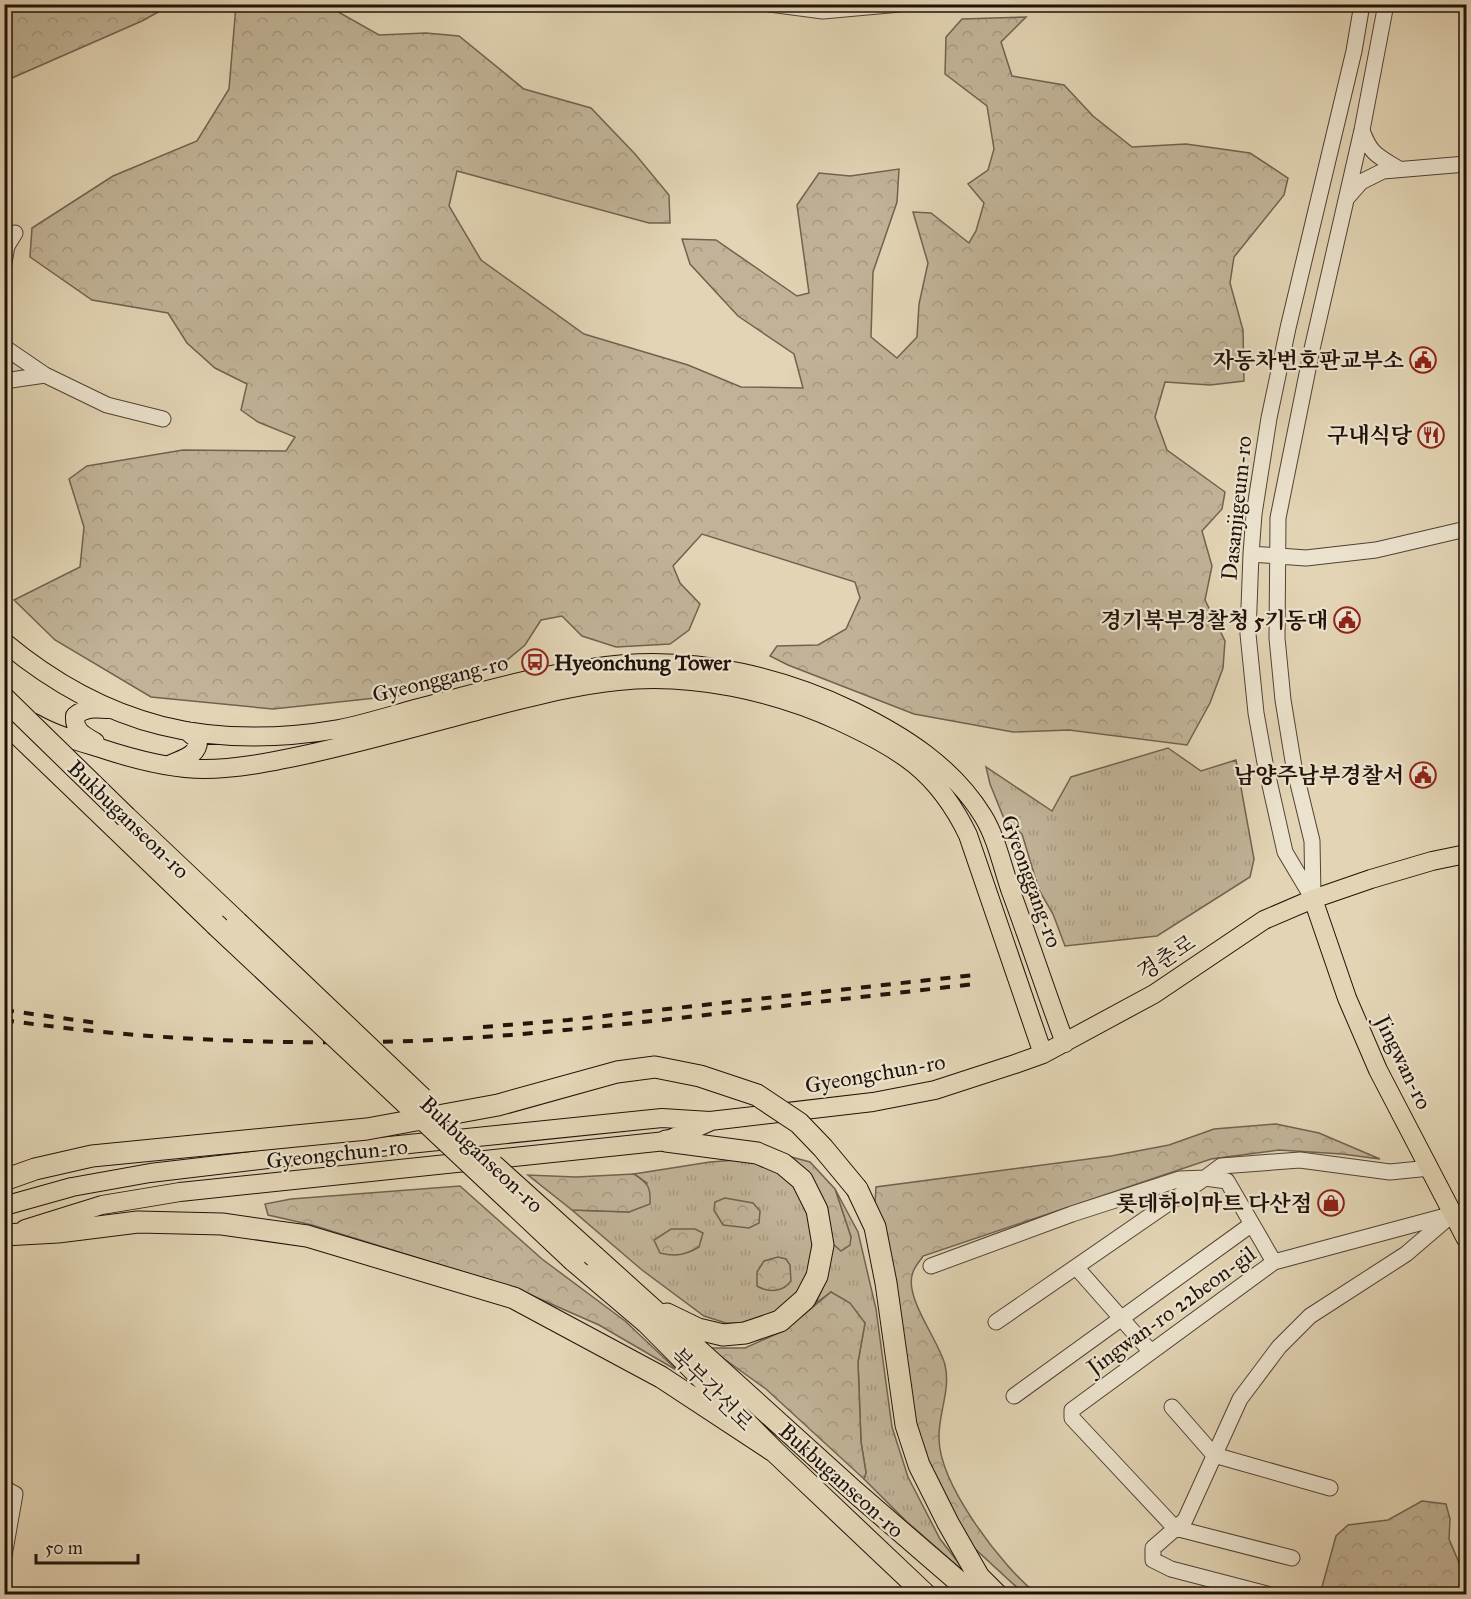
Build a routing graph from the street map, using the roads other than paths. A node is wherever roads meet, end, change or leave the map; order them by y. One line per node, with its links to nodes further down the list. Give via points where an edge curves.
1 (770, 4): 2 (street, via 824,11)
2 (900, 4)
3 (1362, 4): 16 (street, Dasanjigeum-ro, via 1274,395)
4 (1386, 4): 5 (street, Dasanjigeum-ro)
5 (1362, 130): 7 (street, via 1367,145 1377,156); 8 (street, Dasanjigeum-ro)
6 (1467, 164): 7 (street)
7 (1399, 169): 8 (street, via 1370,176)
8 (1346, 201): 17 (street, Dasanjigeum-ro, via 1278,518)
9 (15, 233): 10 (street, via 7,246)
10 (4, 263)
11 (4, 347): 12 (street)
12 (45, 375): 13 (street); 14 (street, via 107,405)
13 (4, 381)
14 (163, 419)
15 (1467, 529): 17 (street, via 1376,550 1306,558)
16 (1251, 554): 17 (street); 28 (street, Dasanjigeum-ro, via 1248,634 1256,713 1285,852)
17 (1277, 556): 28 (street, Dasanjigeum-ro, via 1277,638 1283,700 1312,841)
18 (4, 642): 21 (main road, Gyeonggang-ro, via 54,679)
19 (4, 698): 26 (highway, Bukbuganseon-ro, bridge)
20 (4, 705): 24 (main road, Gyeonggang-ro, via 50,733)
21 (110, 709): 23 (main road, Gyeonggang-ro, via 148,723); 24 (main road, via 93,707 75,716 78,731)
22 (4, 721): 26 (highway, Bukbuganseon-ro)
23 (187, 731): 25 (main road, via 198,740 195,752); 29 (main road, Gyeonggang-ro, via 277,737 342,728 561,672 628,664 687,665 750,675 824,698 879,724 930,756 959,783 982,814)
24 (109, 751): 25 (main road, Gyeonggang-ro)
25 (167, 766): 30 (main road, Gyeonggang-ro, via 203,769 260,764 562,689 618,681 692,681 806,706 875,738 913,762 942,789 968,835)
26 (120, 823): 41 (highway, Bukbuganseon-ro, bridge, via 237,922); 41 (highway, Bukbuganseon-ro, bridge, via 215,924)
27 (1467, 854): 28 (main road, via 1381,876)
28 (1313, 899): 29 (main road, 경춘로, via 1264,921 1155,994); 33 (main road, Jingwan-ro, via 1347,998 1378,1070)
29 (1065, 1043): 30 (main road, 경춘로)
30 (1043, 1054): 31 (main road, Gyeongchun-ro, via 935,1090 873,1102)
31 (710, 1121): 32 (main road, Gyeongchun-ro); 36 (main road, Gyeongchun-ro, via 662,1118 150,1173 72,1187)
32 (666, 1141): 39 (main road, Gyeongchun-ro, via 180,1192 102,1205); 45 (highway, via 757,1153 783,1164 802,1180 817,1210 823,1245 817,1276 805,1299 780,1321 745,1333 723,1335 698,1329)
33 (1430, 1168): 34 (street, via 1390,1172 1300,1160 1221,1166); 37 (main road, Jingwan-ro)
34 (1204, 1178): 38 (street, via 1227,1181); 43 (street, via 1169,1182); 44 (street)
35 (4, 1180): 60 (highway, bridge, via 92,1156 367,1129 498,1105 617,1072 655,1067 700,1076 757,1095 799,1123 857,1189 875,1227 906,1425 919,1465 979,1576)
36 (4, 1206)
37 (1460, 1214): 40 (main road, Jingwan-ro); 42 (street, Jingwan-ro 22beon-gil); 52 (street, via 1310,1316 1279,1347 1240,1399)
38 (1252, 1224): 42 (street); 46 (street)
39 (4, 1235): 51 (highway, via 138,1222 222,1224 307,1236 514,1298 661,1377)
40 (1467, 1239)
41 (584, 1259): 45 (highway, Bukbuganseon-ro); 51 (highway, 북부간선로)
42 (1274, 1263): 48 (street, Jingwan-ro 22beon-gil)
43 (931, 1266)
44 (1076, 1267): 46 (street); 47 (street)
45 (645, 1304): 59 (highway, Bukbuganseon-ro)
46 (1122, 1319): 48 (street); 49 (street)
47 (996, 1322)
48 (1151, 1352): 55 (street, Jingwan-ro 22beon-gil, via 1072,1410 1072,1418)
49 (1014, 1396)
50 (1172, 1407): 52 (street)
51 (775, 1452): 58 (highway, 북부간선로)
52 (1214, 1455): 54 (street); 55 (street, via 1185,1520)
53 (4, 1488): 56 (street, via 15,1494)
54 (1330, 1488)
55 (1175, 1528): 57 (street); 61 (street, via 1153,1548 1153,1560 1171,1569)
56 (4, 1556)
57 (1292, 1558)
58 (925, 1594)
59 (973, 1594)
60 (996, 1594)
61 (1267, 1594)

